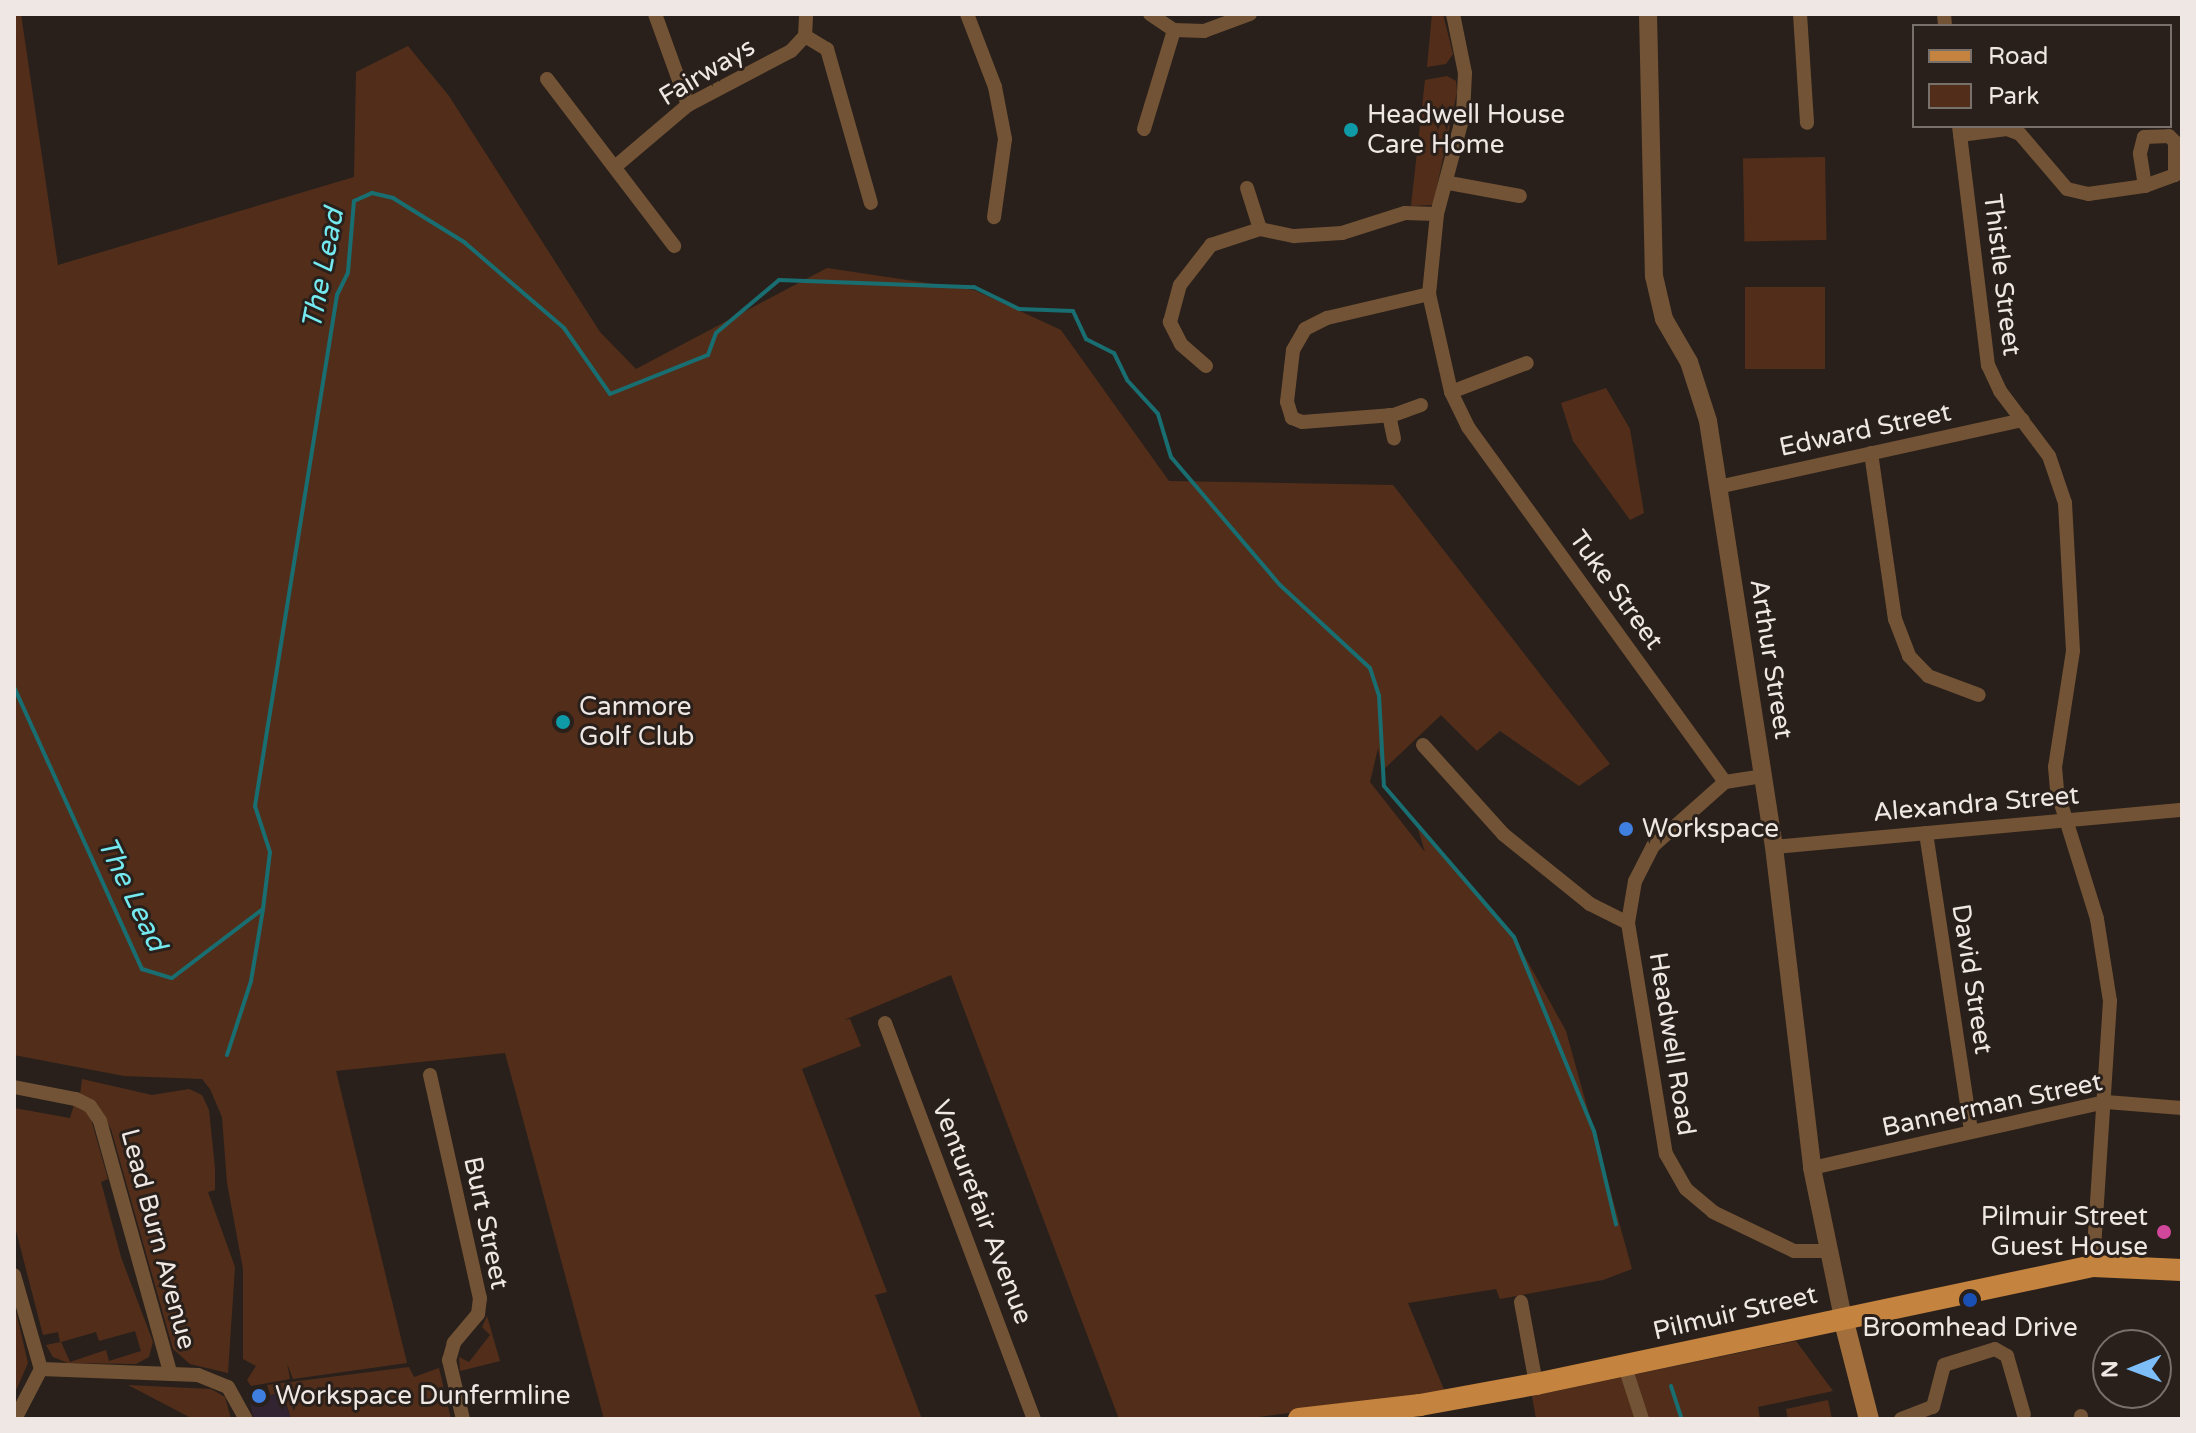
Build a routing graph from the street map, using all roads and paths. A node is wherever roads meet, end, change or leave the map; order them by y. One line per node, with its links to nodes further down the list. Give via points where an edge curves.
1 (655, 14): 12 (street)
2 (806, 14): 10 (street)
3 (967, 14): 23 (street, via 995,87 1005,139)
4 (1150, 14): 9 (street)
5 (1250, 14): 9 (street, via 1204,31)
6 (1453, 14): 17 (street, Tuke Street, via 1465,73 1463,116)
7 (1648, 14): 35 (street, Arthur Street, via 1654,276 1664,319 1689,362 1704,404)
8 (1800, 14): 13 (street)
9 (1174, 30): 14 (street)
10 (805, 36): 12 (street, Fairways, via 791,51); 21 (street, via 827,49)
11 (547, 79): 16 (street)
12 (688, 105): 16 (street, Fairways)
13 (1807, 123)
14 (1144, 129)
15 (1959, 130): 18 (street, via 2007,129 2020,134 2077,194); 32 (street, Thistle Street, via 1988,365)
16 (616, 166): 25 (street)
17 (1449, 183): 20 (street); 22 (street, Tuke Street)
18 (2145, 186)
19 (1247, 188): 24 (street)
20 (1520, 196)
21 (871, 203)
22 (1437, 214): 24 (street, via 1405,213 1342,233 1294,236); 26 (street, Tuke Street)
23 (994, 217)
24 (1260, 229): 28 (street, via 1211,245 1180,285 1170,322 1181,344)
25 (674, 246)
26 (1429, 294): 29 (street, Tuke Street); 31 (street, via 1327,318 1305,329 1293,350 1287,402 1292,418 1302,422)
27 (1527, 363): 29 (street)
28 (1206, 366)
29 (1451, 392): 39 (street, Tuke Street, via 1475,436)
30 (1421, 405): 31 (street)
31 (1389, 415): 33 (street)
32 (2023, 420): 34 (street, Edward Street); 41 (street, Thistle Street, via 2049,456 2065,503 2070,550 2073,651 2055,767)
33 (1394, 438)
34 (1871, 453): 35 (street, Edward Street); 36 (street, via 1895,619 1909,656 1928,676)
35 (1718, 487): 38 (street, Arthur Street)
36 (1979, 695)
37 (1423, 745): 44 (street, via 1503,834 1590,904)
38 (1763, 776): 39 (street); 43 (street, Arthur Street)
39 (1725, 782): 44 (street, Headwell Road, via 1653,846 1635,881)
40 (2182, 810): 41 (street, Alexandra Street)
41 (2064, 820): 42 (street, Alexandra Street); 48 (street, Thistle Street, via 2097,919 2110,1001)
42 (1926, 833): 43 (street, Alexandra Street); 50 (street, David Street)
43 (1774, 847): 51 (street, Arthur Street)
44 (1628, 923): 52 (street, Headwell Road, via 1666,1154 1686,1189 1713,1212 1794,1251)
45 (885, 1023): 67 (street, Venturefair Avenue)
46 (430, 1075): 66 (street, Burt Street, via 480,1298 478,1314 454,1343 449,1360)
47 (14, 1087): 60 (street, Lead Burn Avenue, via 76,1099 90,1106 100,1121)
48 (2106, 1102): 49 (street, Bannerman Street); 50 (street, Bannerman Street); 53 (street, Thistle Street)
49 (2182, 1108)
50 (1971, 1132): 51 (street, Bannerman Street)
51 (1812, 1168): 52 (street, Arthur Street)
52 (1826, 1251): 57 (street, Arthur Street)
53 (2093, 1266): 54 (main road, Pilmuir Street); 57 (main road, Pilmuir Street)
54 (2182, 1270)
55 (14, 1275): 59 (street)
56 (1521, 1302): 61 (street)
57 (1843, 1318): 58 (main road, Pilmuir Street); 70 (main road)
58 (1625, 1367): 61 (main road, Pilmuir Street); 69 (street)
59 (41, 1369): 60 (street); 64 (street)
60 (170, 1372): 65 (street, via 198,1375 228,1387)
61 (1536, 1384): 62 (main road, Pilmuir Street)
62 (1420, 1412): 68 (main road, Pilmuir Street)
63 (2024, 1415): 71 (street, via 2007,1356 1995,1349 1944,1365 1933,1407)
64 (15, 1419)
65 (246, 1419)
66 (463, 1419)
67 (1034, 1419)
68 (1299, 1419)
69 (1642, 1419)
70 (1869, 1419)
71 (1901, 1419)

